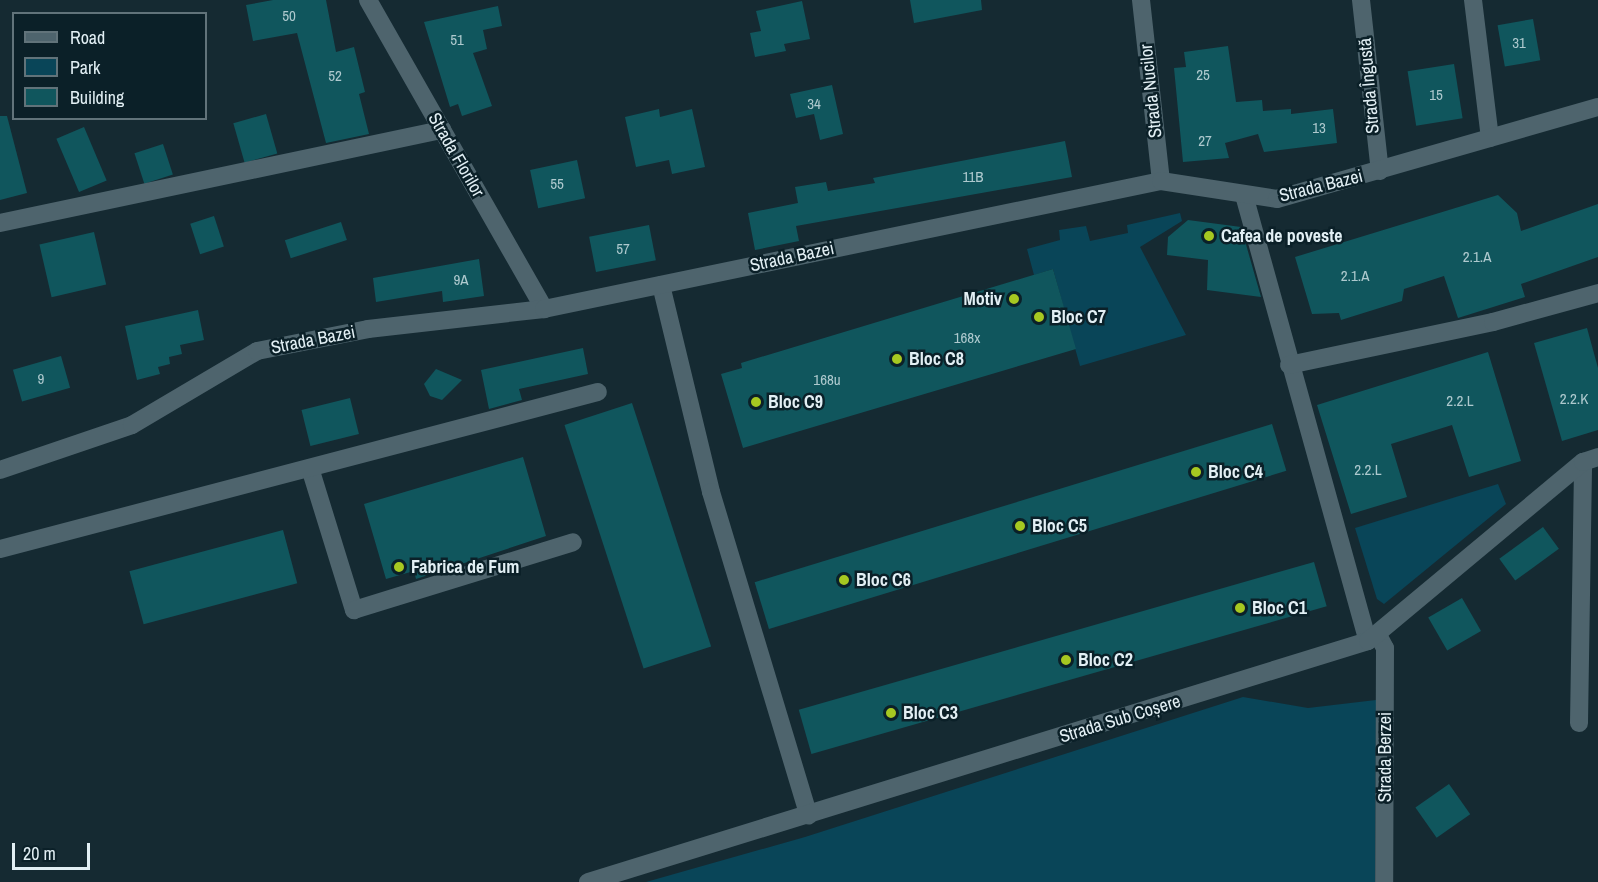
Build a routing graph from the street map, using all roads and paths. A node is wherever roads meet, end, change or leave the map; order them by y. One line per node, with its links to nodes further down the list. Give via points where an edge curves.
1 (368, 0): 6 (street, Strada Florilor)
2 (1141, 0): 9 (street, Strada Nucilor)
3 (1360, 0): 8 (street, Strada Îngustă)
4 (1473, 0): 7 (street)
5 (1598, 107): 7 (street, Strada Bazei)
6 (442, 130): 11 (street); 14 (street, Strada Florilor)
7 (1490, 138): 8 (street, Strada Bazei)
8 (1380, 171): 10 (street, Strada Bazei, via 1276,199)
9 (1161, 181): 10 (street, Strada Bazei); 12 (street, Strada Bazei)
10 (1244, 195): 15 (street, Strada Berzei)
11 (0, 223)
12 (661, 285): 14 (street, Strada Bazei); 24 (street, via 711,492)
13 (1598, 293): 15 (street, via 1493,322)
14 (544, 309): 19 (street, Strada Bazei, via 368,329 257,351 132,426)
15 (1289, 366): 22 (street, Strada Berzei)
16 (598, 392): 18 (street)
17 (1590, 459): 22 (street, Strada Sub Coșere); 23 (street)
18 (310, 468): 20 (street, via 354,610); 21 (street)
19 (0, 470)
20 (573, 542)
21 (0, 549)
22 (1373, 638): 24 (street, Strada Sub Coșere); 26 (street, Strada Berzei, via 1385,648)
23 (1578, 723)
24 (809, 816): 25 (street, Strada Sub Coșere)
25 (588, 882)
26 (1384, 882)

